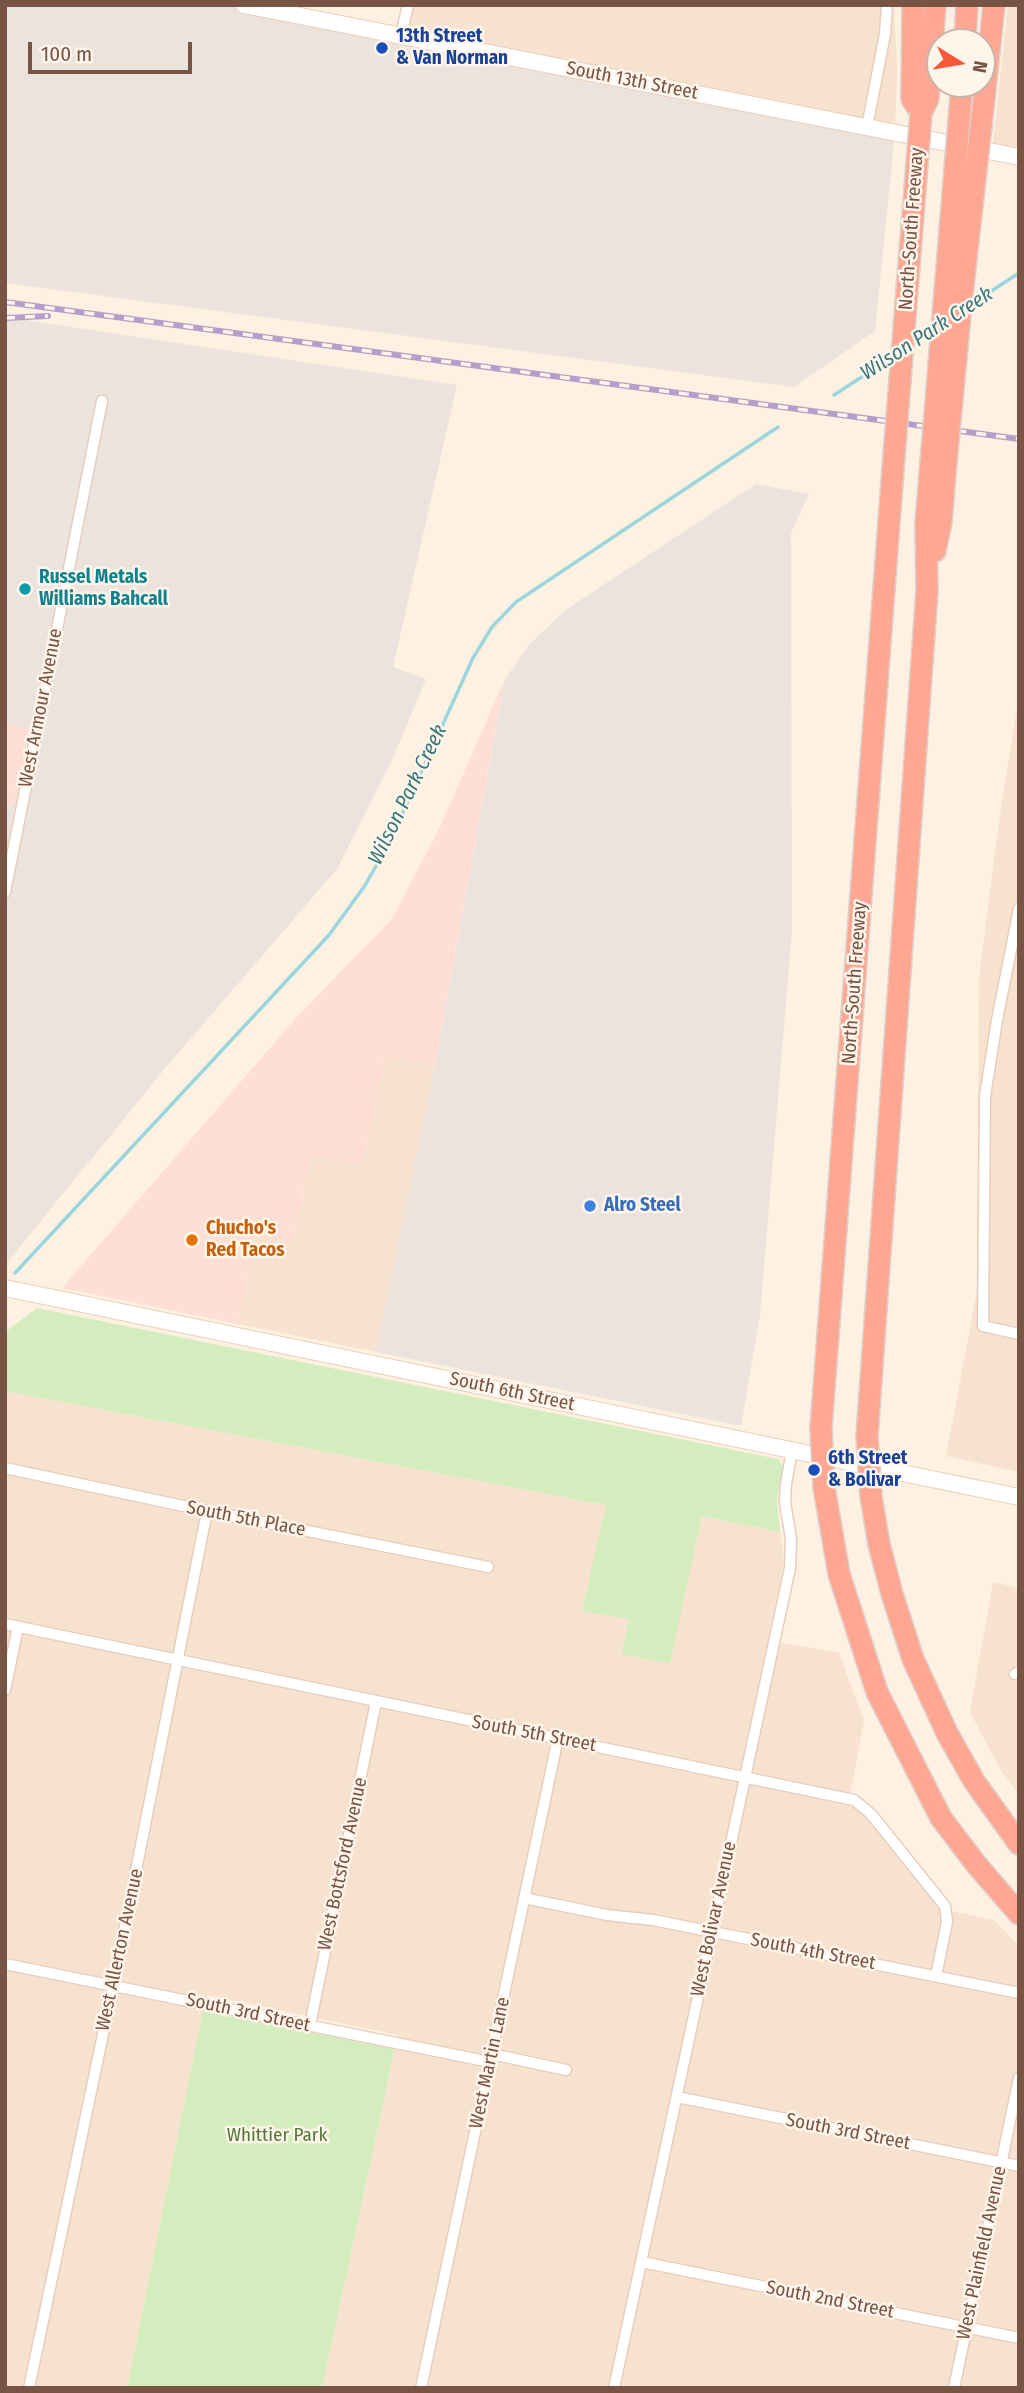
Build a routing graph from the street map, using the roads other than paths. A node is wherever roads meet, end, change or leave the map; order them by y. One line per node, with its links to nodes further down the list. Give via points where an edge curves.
1 (244, 5): 9 (street, South 13th Street)
2 (408, 5): 9 (street)
3 (887, 5): 12 (street)
4 (913, 5): 11 (highway, via 912,99)
5 (967, 5): 8 (highway)
6 (994, 5): 15 (highway, bridge)
7 (935, 7): 11 (highway, North-South Freeway, via 928,99)
8 (966, 28)
9 (401, 36): 12 (street, South 13th Street)
10 (961, 98): 15 (highway, North-South Freeway, bridge)
11 (920, 113): 34 (highway, North-South Freeway, bridge, via 821,1428 824,1487 839,1574 877,1692 941,1818)
12 (867, 127): 13 (street, South 13th Street)
13 (1019, 157)
14 (102, 401): 16 (street, West Armour Avenue)
15 (939, 463): 32 (highway, North-South Freeway, bridge, via 926,522 927,591 867,1436 879,1544 913,1659 974,1781)
16 (5, 892)
17 (1019, 909): 19 (street, via 985,1097 983,1326)
18 (5, 1288): 20 (street, South 6th Street)
19 (1019, 1334)
20 (792, 1450): 22 (street, South 6th Street); 31 (street, West Bolivar Avenue, via 785,1493 790,1568)
21 (5, 1468): 23 (street, South 5th Place)
22 (1019, 1497)
23 (207, 1511): 24 (street, South 5th Place); 27 (street, West Allerton Avenue)
24 (488, 1567)
25 (5, 1624): 26 (street, South 5th Street)
26 (18, 1627): 27 (street, South 5th Street); 28 (street)
27 (179, 1661): 29 (street, South 5th Street); 38 (street, West Allerton Avenue)
28 (5, 1690)
29 (376, 1702): 30 (street, South 5th Street); 40 (street, West Bottsford Avenue)
30 (558, 1738): 31 (street, South 5th Street); 33 (street, West Martin Lane)
31 (744, 1776): 35 (street, West Bolivar Avenue); 37 (street, South 5th Street, via 847,1797 872,1814 945,1906 947,1922)
32 (1019, 1844)
33 (524, 1898): 35 (street, South 4th Street); 41 (street, West Martin Lane)
34 (1019, 1914)
35 (710, 1933): 37 (street, South 4th Street); 44 (street, West Bolivar Avenue)
36 (5, 1964): 38 (street, South 3rd Street)
37 (936, 1976): 39 (street, South 4th Street)
38 (113, 1985): 40 (street, South 3rd Street); 50 (street, West Allerton Avenue)
39 (1019, 1993)
40 (310, 2025): 41 (street, South 3rd Street)
41 (491, 2058): 42 (street, South 3rd Street); 51 (street, West Martin Lane)
42 (566, 2070)
43 (1019, 2078): 45 (street, West Plainfield Avenue)
44 (677, 2097): 45 (street, South 3rd Street); 47 (street, West Bolivar Avenue)
45 (1001, 2163): 46 (street, South 3rd Street); 48 (street, West Plainfield Avenue)
46 (1019, 2166)
47 (642, 2262): 48 (street, South 2nd Street); 52 (street, West Bolivar Avenue)
48 (966, 2327): 49 (street, South 2nd Street); 53 (street, West Plainfield Avenue)
49 (1019, 2337)
50 (29, 2388)
51 (421, 2388)
52 (614, 2388)
53 (954, 2388)

